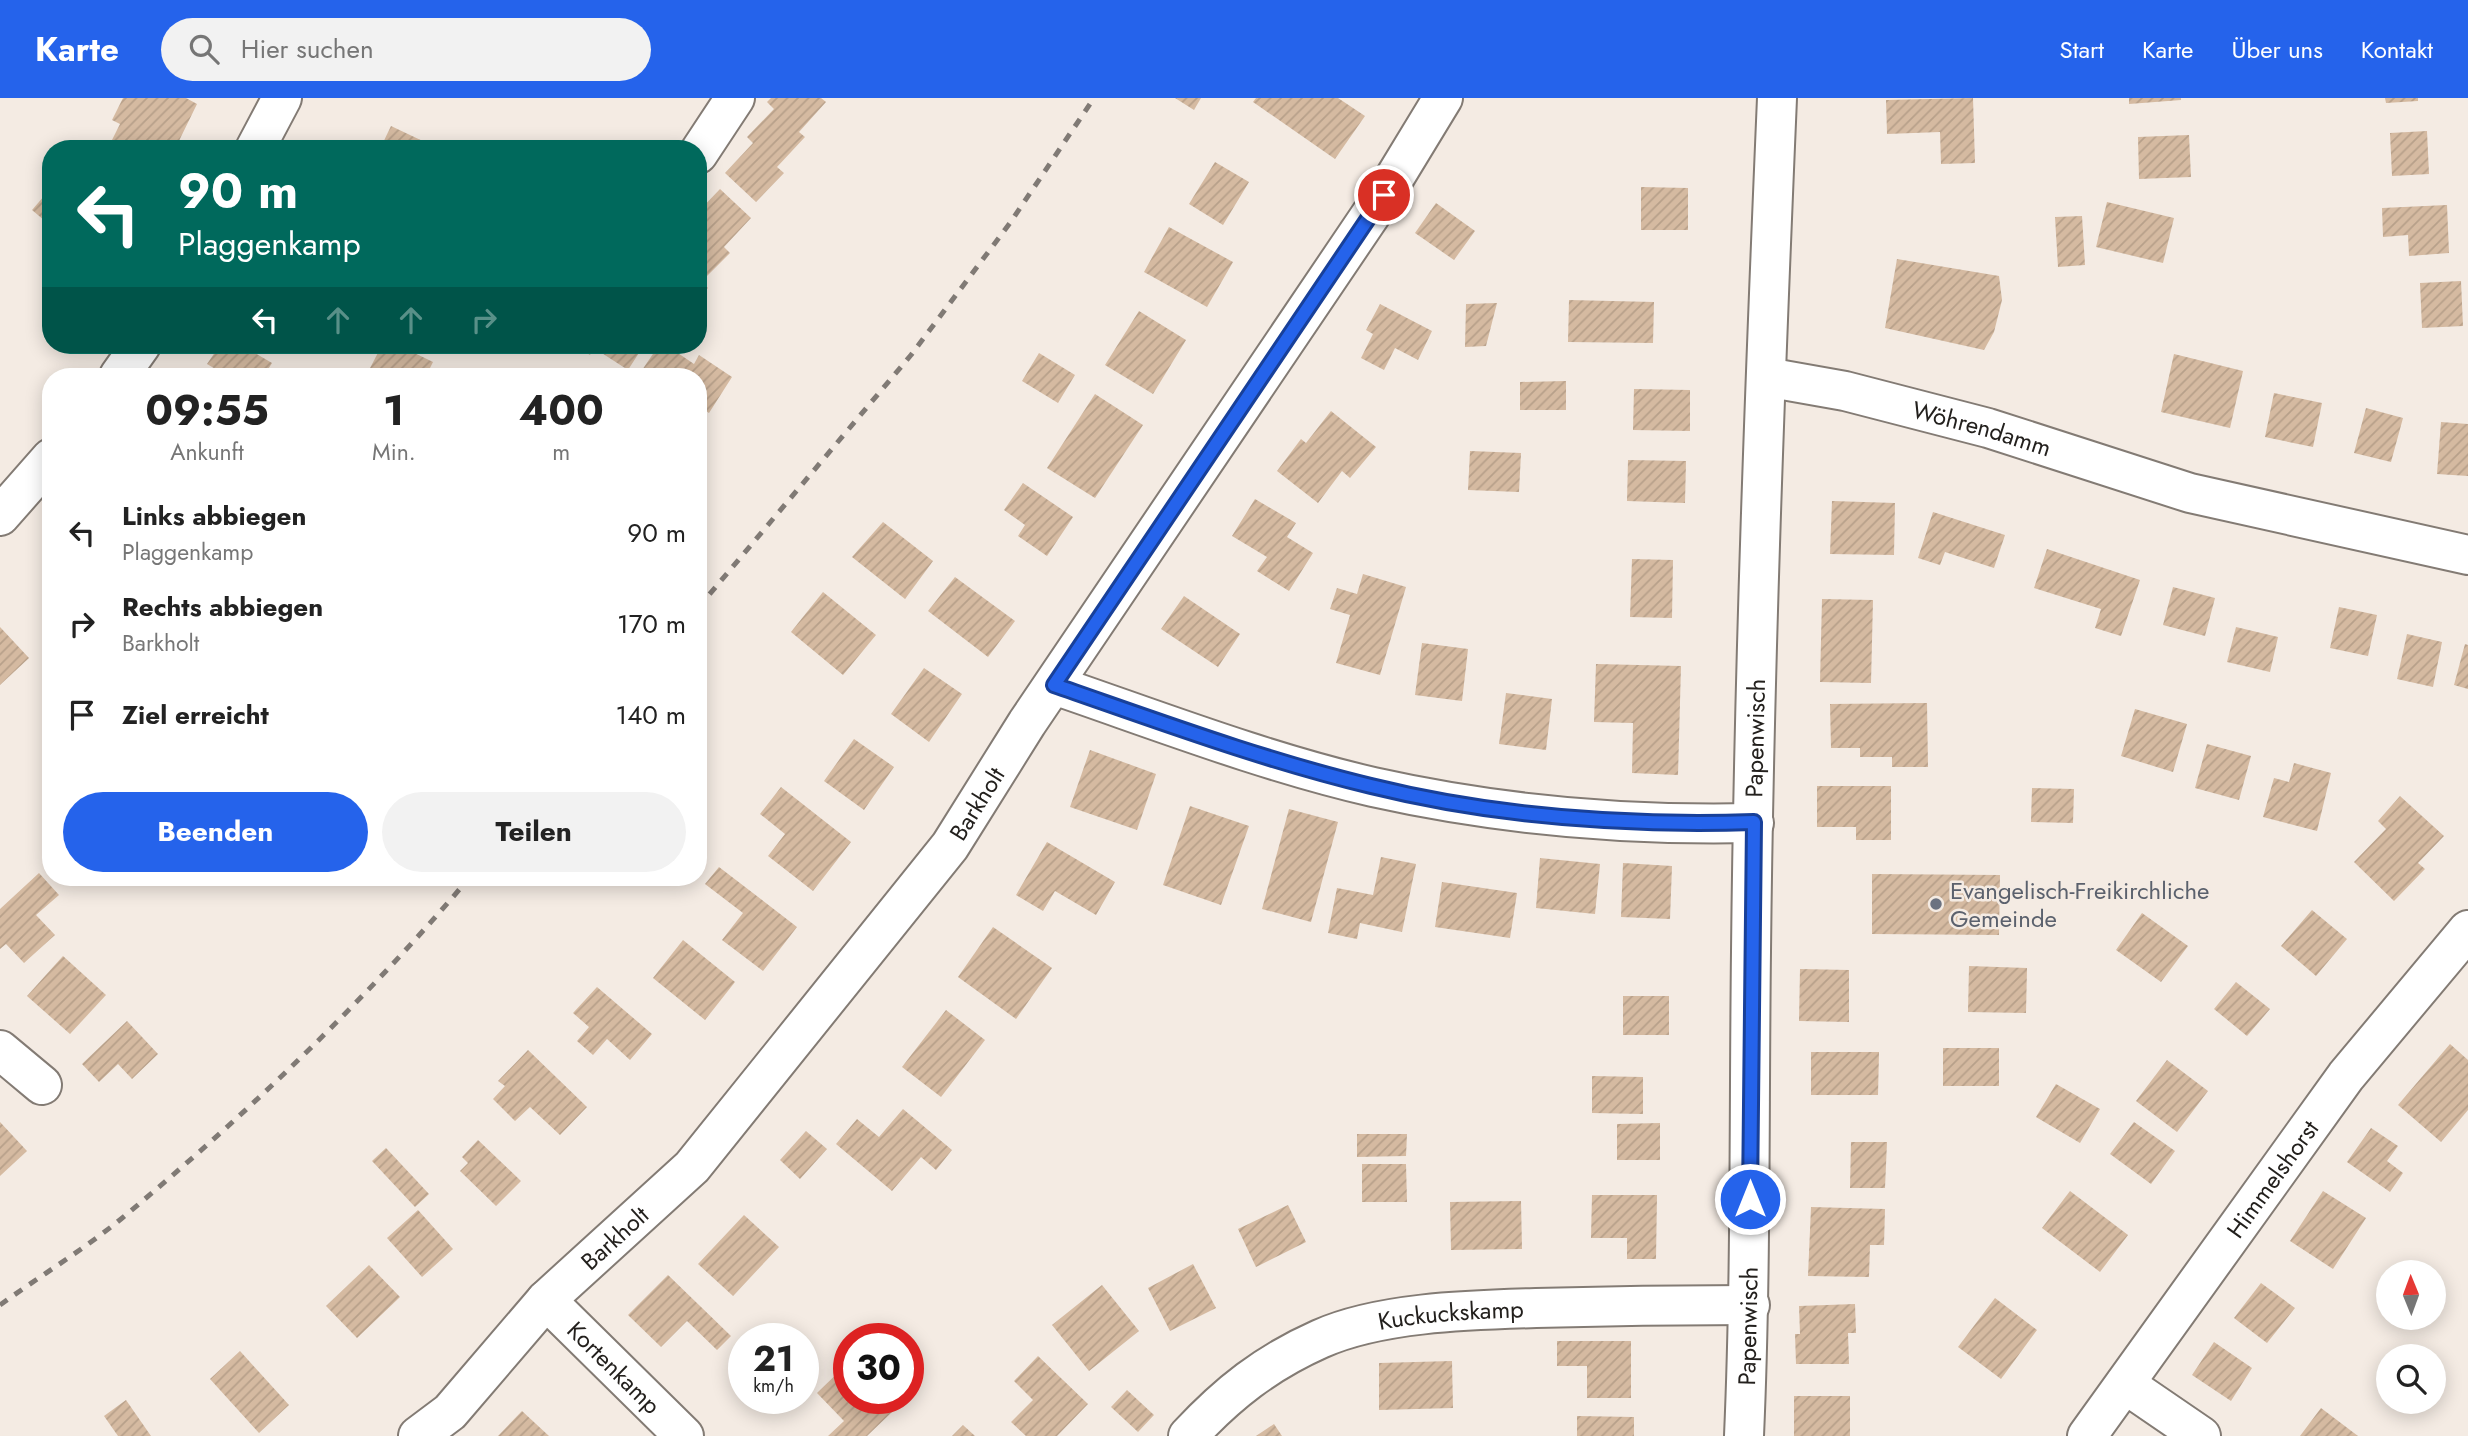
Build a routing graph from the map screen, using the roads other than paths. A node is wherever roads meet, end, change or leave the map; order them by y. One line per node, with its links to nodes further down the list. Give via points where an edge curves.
1 (282, 98): 5 (street)
2 (735, 98): 6 (street)
3 (1443, 98): 11 (street, Barkholt, via 1384,195)
4 (1777, 98): 7 (street)
5 (260, 140)
6 (707, 140)
7 (1766, 377): 10 (street, Wöhrendamm, via 1845,391 1988,428 2190,493); 12 (street, Papenwisch)
8 (42, 468): 9 (street)
9 (0, 516)
10 (2468, 555)
11 (1054, 685): 12 (street, via 1372,787 1527,814 1622,823); 16 (street, Barkholt, via 950,846 692,1167)
12 (1754, 822): 17 (street, Papenwisch)
13 (2468, 930): 18 (street, Himmelshorst, via 2346,1076)
14 (0, 1050): 15 (street)
15 (42, 1085)
16 (546, 1300): 19 (street, Barkholt, via 450,1412); 20 (street, Kortenkamp)
17 (1749, 1305): 21 (street, Kuckuckskamp, via 1494,1308 1389,1320 1323,1338 1269,1365 1224,1398); 22 (street, Papenwisch)
18 (2125, 1384): 23 (street, Himmelshorst); 24 (street)
19 (418, 1436)
20 (684, 1436)
21 (1188, 1436)
22 (1744, 1436)
23 (2088, 1436)
24 (2201, 1436)

